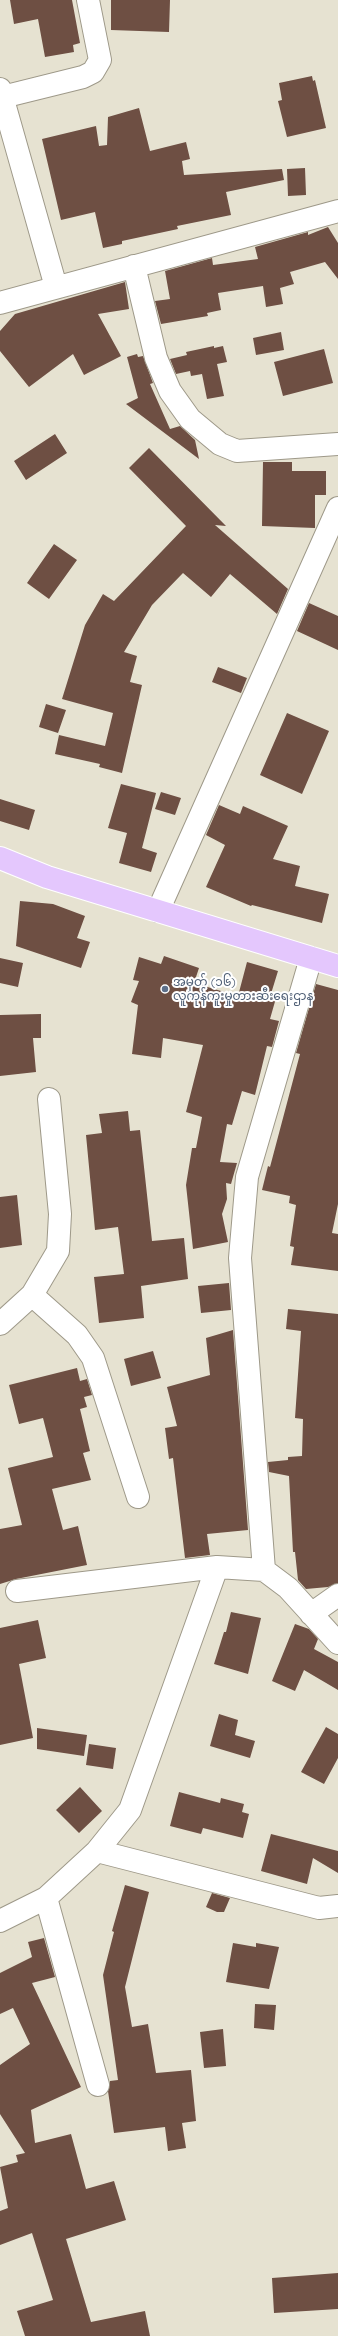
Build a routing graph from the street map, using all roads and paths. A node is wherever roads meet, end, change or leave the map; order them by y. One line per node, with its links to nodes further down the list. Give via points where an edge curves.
1 (88, 0): 2 (street, via 100,60 93,72 83,77)
2 (1, 93): 5 (street)
3 (336, 210): 4 (street)
4 (134, 266): 5 (street); 7 (street, via 156,358 170,391 190,419 220,444 238,451)
5 (56, 286): 6 (street)
6 (0, 303)
7 (338, 444)
8 (338, 508): 10 (street)
9 (0, 858): 10 (main road, via 47,877)
10 (158, 911): 11 (main road)
11 (311, 958): 12 (main road); 18 (street, via 247,1177 240,1258)
12 (338, 966)
13 (49, 1099): 14 (street, via 60,1214 58,1250)
14 (32, 1295): 15 (street); 16 (street, via 77,1335 93,1358)
15 (0, 1324)
16 (138, 1497)
17 (217, 1568): 18 (street); 19 (street); 23 (street, via 130,1810)
18 (264, 1570): 21 (street, via 288,1588)
19 (18, 1591)
20 (338, 1595): 21 (street)
21 (311, 1614): 22 (street)
22 (338, 1643)
23 (97, 1851): 24 (street); 25 (street, via 319,1908)
24 (46, 1898): 26 (street); 27 (street)
25 (338, 1906)
26 (0, 1921)
27 (98, 2085)

